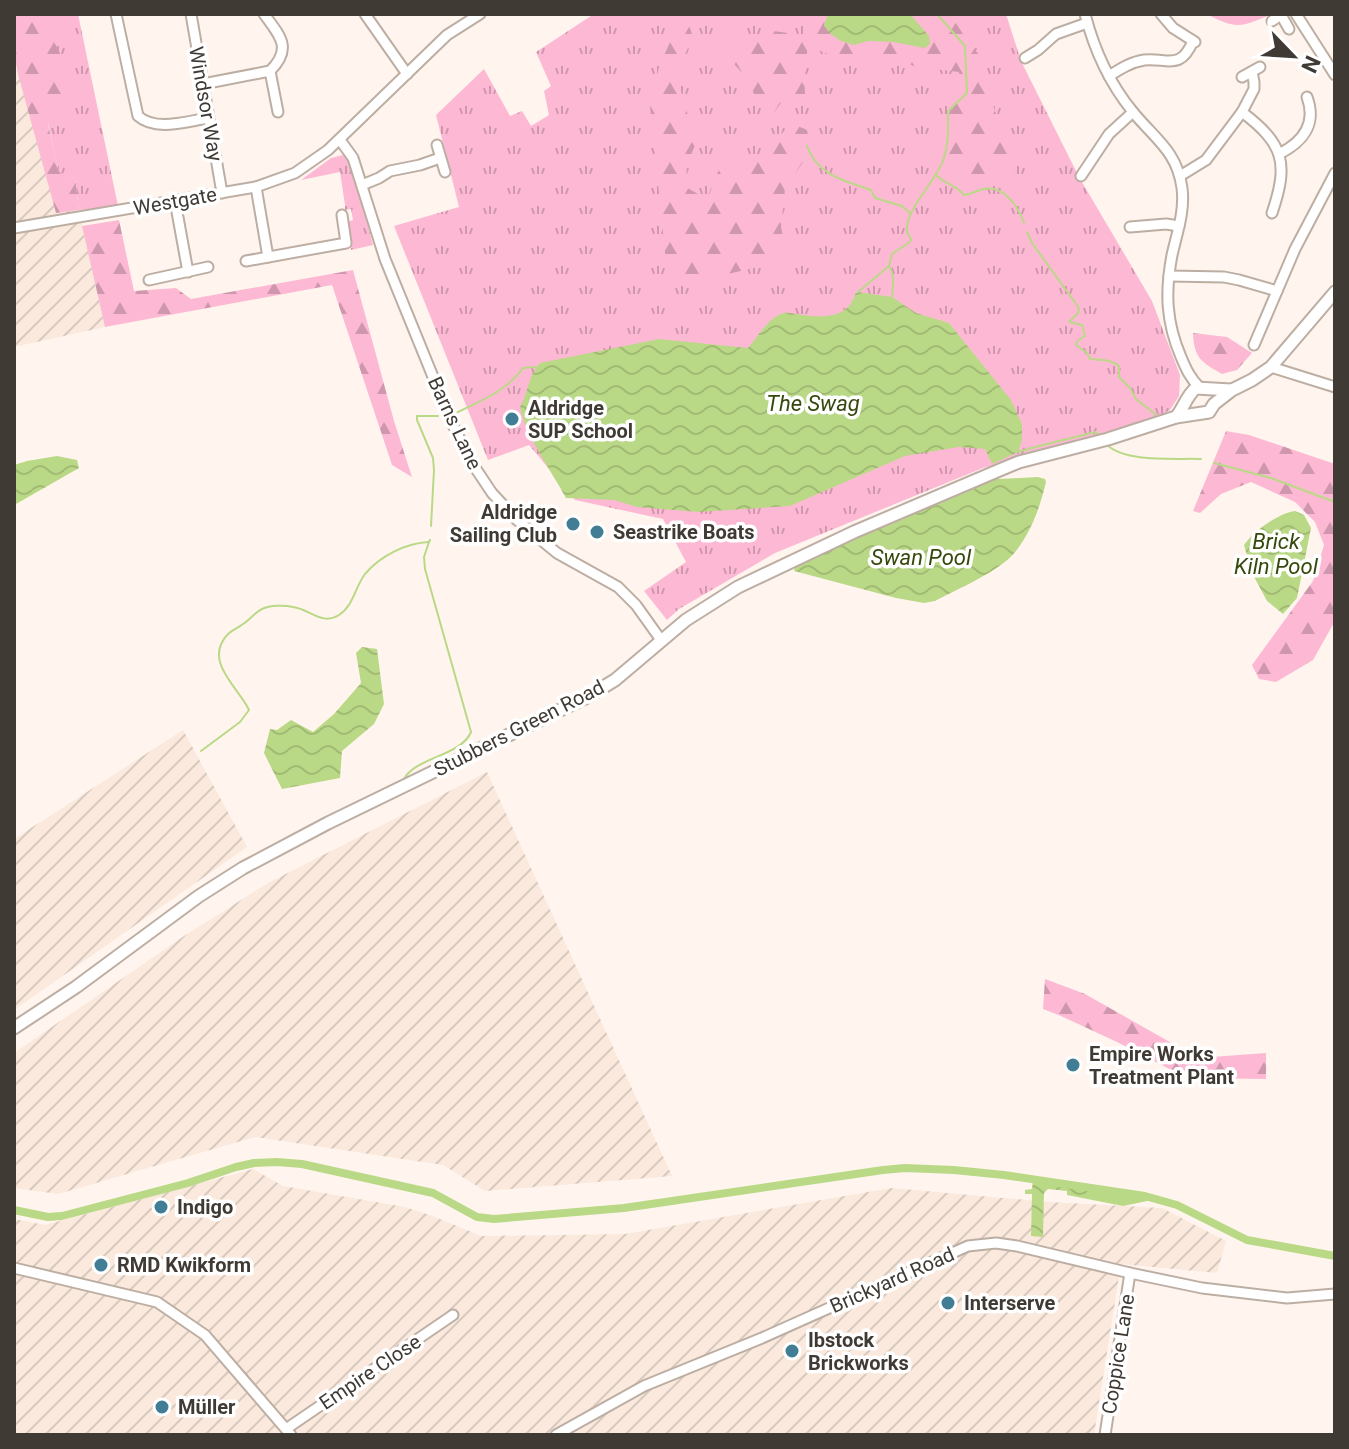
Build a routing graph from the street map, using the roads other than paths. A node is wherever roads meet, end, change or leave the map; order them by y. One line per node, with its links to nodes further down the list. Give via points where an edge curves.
1 (116, 14): 23 (street, via 138,116 157,125)
2 (191, 14): 18 (street, Windsor Way)
3 (264, 14): 13 (street, via 283,44)
4 (365, 14): 15 (street)
5 (480, 14): 15 (street, via 447,35)
6 (1161, 14): 17 (street, via 1196,42 1178,59 1134,62)
7 (1282, 14): 10 (street); 11 (street)
8 (1296, 14): 16 (street)
9 (1086, 19): 12 (street, via 1056,34 1042,54); 17 (street)
10 (1272, 21)
11 (1289, 29)
12 (1025, 58)
13 (270, 71): 18 (street); 20 (street)
14 (1251, 72): 22 (street, via 1254,89)
15 (407, 74): 24 (street)
16 (1335, 75)
17 (1109, 76): 21 (street)
18 (203, 84): 23 (street, Windsor Way)
19 (1307, 97): 26 (street, via 1316,108 1302,136)
20 (279, 112)
21 (1133, 112): 30 (street, via 1109,134 1100,159); 31 (street, via 1168,150)
22 (1242, 112): 26 (street, via 1261,126); 31 (street, via 1206,160)
23 (209, 118): 34 (street, Windsor Way)
24 (340, 140): 32 (street, Barns Lane); 33 (street, Westgate, via 295,173)
25 (437, 145): 27 (street)
26 (1279, 154): 36 (street, via 1281,184)
27 (440, 158): 28 (street); 32 (street, via 390,171)
28 (445, 172)
29 (1331, 175): 49 (street)
30 (1081, 176)
31 (1180, 176): 39 (street)
32 (362, 185): 61 (street, Barns Lane, via 385,259 451,421 481,477 504,507 544,543 618,587)
33 (256, 187): 34 (street, Westgate); 43 (street)
34 (222, 193): 35 (street, Westgate)
35 (175, 201): 41 (street, Westgate); 46 (street)
36 (1272, 213)
37 (342, 215): 43 (street, via 346,243)
38 (1147, 225): 39 (street); 40 (street); 42 (street)
39 (1179, 226): 47 (street)
40 (1130, 227)
41 (14, 228)
42 (1151, 236)
43 (268, 257): 44 (street)
44 (246, 261)
45 (208, 267): 46 (street)
46 (188, 272): 48 (street)
47 (1169, 276): 49 (street, via 1224,277); 53 (street, via 1169,323)
48 (149, 280)
49 (1277, 291): 51 (street)
50 (1335, 292): 52 (street)
51 (1254, 339)
52 (1271, 367): 54 (street); 56 (street)
53 (1190, 378): 55 (street); 57 (street)
54 (1335, 387)
55 (1204, 388): 56 (street); 57 (street); 58 (street)
56 (1232, 390): 58 (street)
57 (1188, 397): 59 (street); 60 (street)
58 (1214, 404): 59 (street, via 1205,414)
59 (1195, 413): 60 (street, Stubbers Green Road)
60 (1176, 417): 61 (street, Stubbers Green Road, via 987,474 790,561 722,596)
61 (661, 640): 62 (street, Stubbers Green Road, via 587,697 243,868)
62 (14, 1028)
63 (14, 1268): 67 (street, via 157,1302 205,1335)
64 (1130, 1273): 65 (street, Brickyard Road, via 1287,1298); 68 (street, Brickyard Road, via 1017,1246 968,1246 644,1386); 69 (street, Coppice Lane)
65 (1335, 1294)
66 (453, 1315): 67 (street, Empire Close)
67 (289, 1432)
68 (556, 1435)
69 (1105, 1435)

